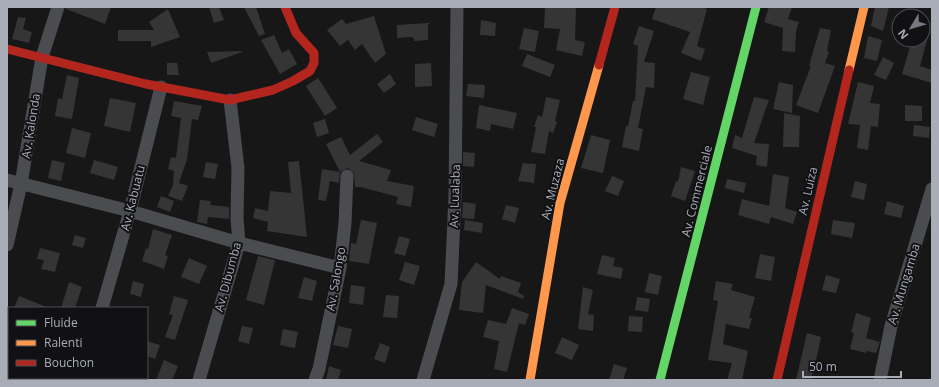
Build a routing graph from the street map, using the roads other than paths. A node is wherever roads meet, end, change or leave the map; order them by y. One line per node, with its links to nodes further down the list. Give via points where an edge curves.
1 (58, 7): 8 (street, Av. Kalonda)
2 (285, 7): 10 (street, via 296,33 314,54 314,63 310,71 273,90)
3 (457, 7): 22 (street, Av. Lualaba, via 456,197 451,284)
4 (615, 7): 23 (street, Av. Muzaza, via 560,203)
5 (756, 7): 24 (street, Av. Commerciale)
6 (864, 7): 25 (street, Av. Luiza)
7 (7, 49): 8 (street)
8 (42, 57): 9 (street); 13 (street, Av. Kalonda)
9 (161, 86): 10 (street); 15 (street, Av. Kabuatu)
10 (230, 100): 16 (street, Av. Dibumba, via 238,168)
11 (347, 176): 18 (street, Av. Salongo)
12 (7, 180): 13 (street)
13 (21, 184): 15 (street); 17 (street, Av. Kalonda)
14 (932, 189): 26 (street, Av. Mungamba, via 891,326)
15 (130, 211): 16 (street); 19 (street, Av. Kabuatu)
16 (239, 244): 18 (street); 20 (street, Av. Dibumba)
17 (7, 245)
18 (340, 268): 21 (street, Av. Salongo)
19 (102, 307)
20 (199, 380)
21 (315, 380)
22 (423, 380)
23 (530, 380)
24 (660, 380)
25 (777, 380)
26 (880, 380)

